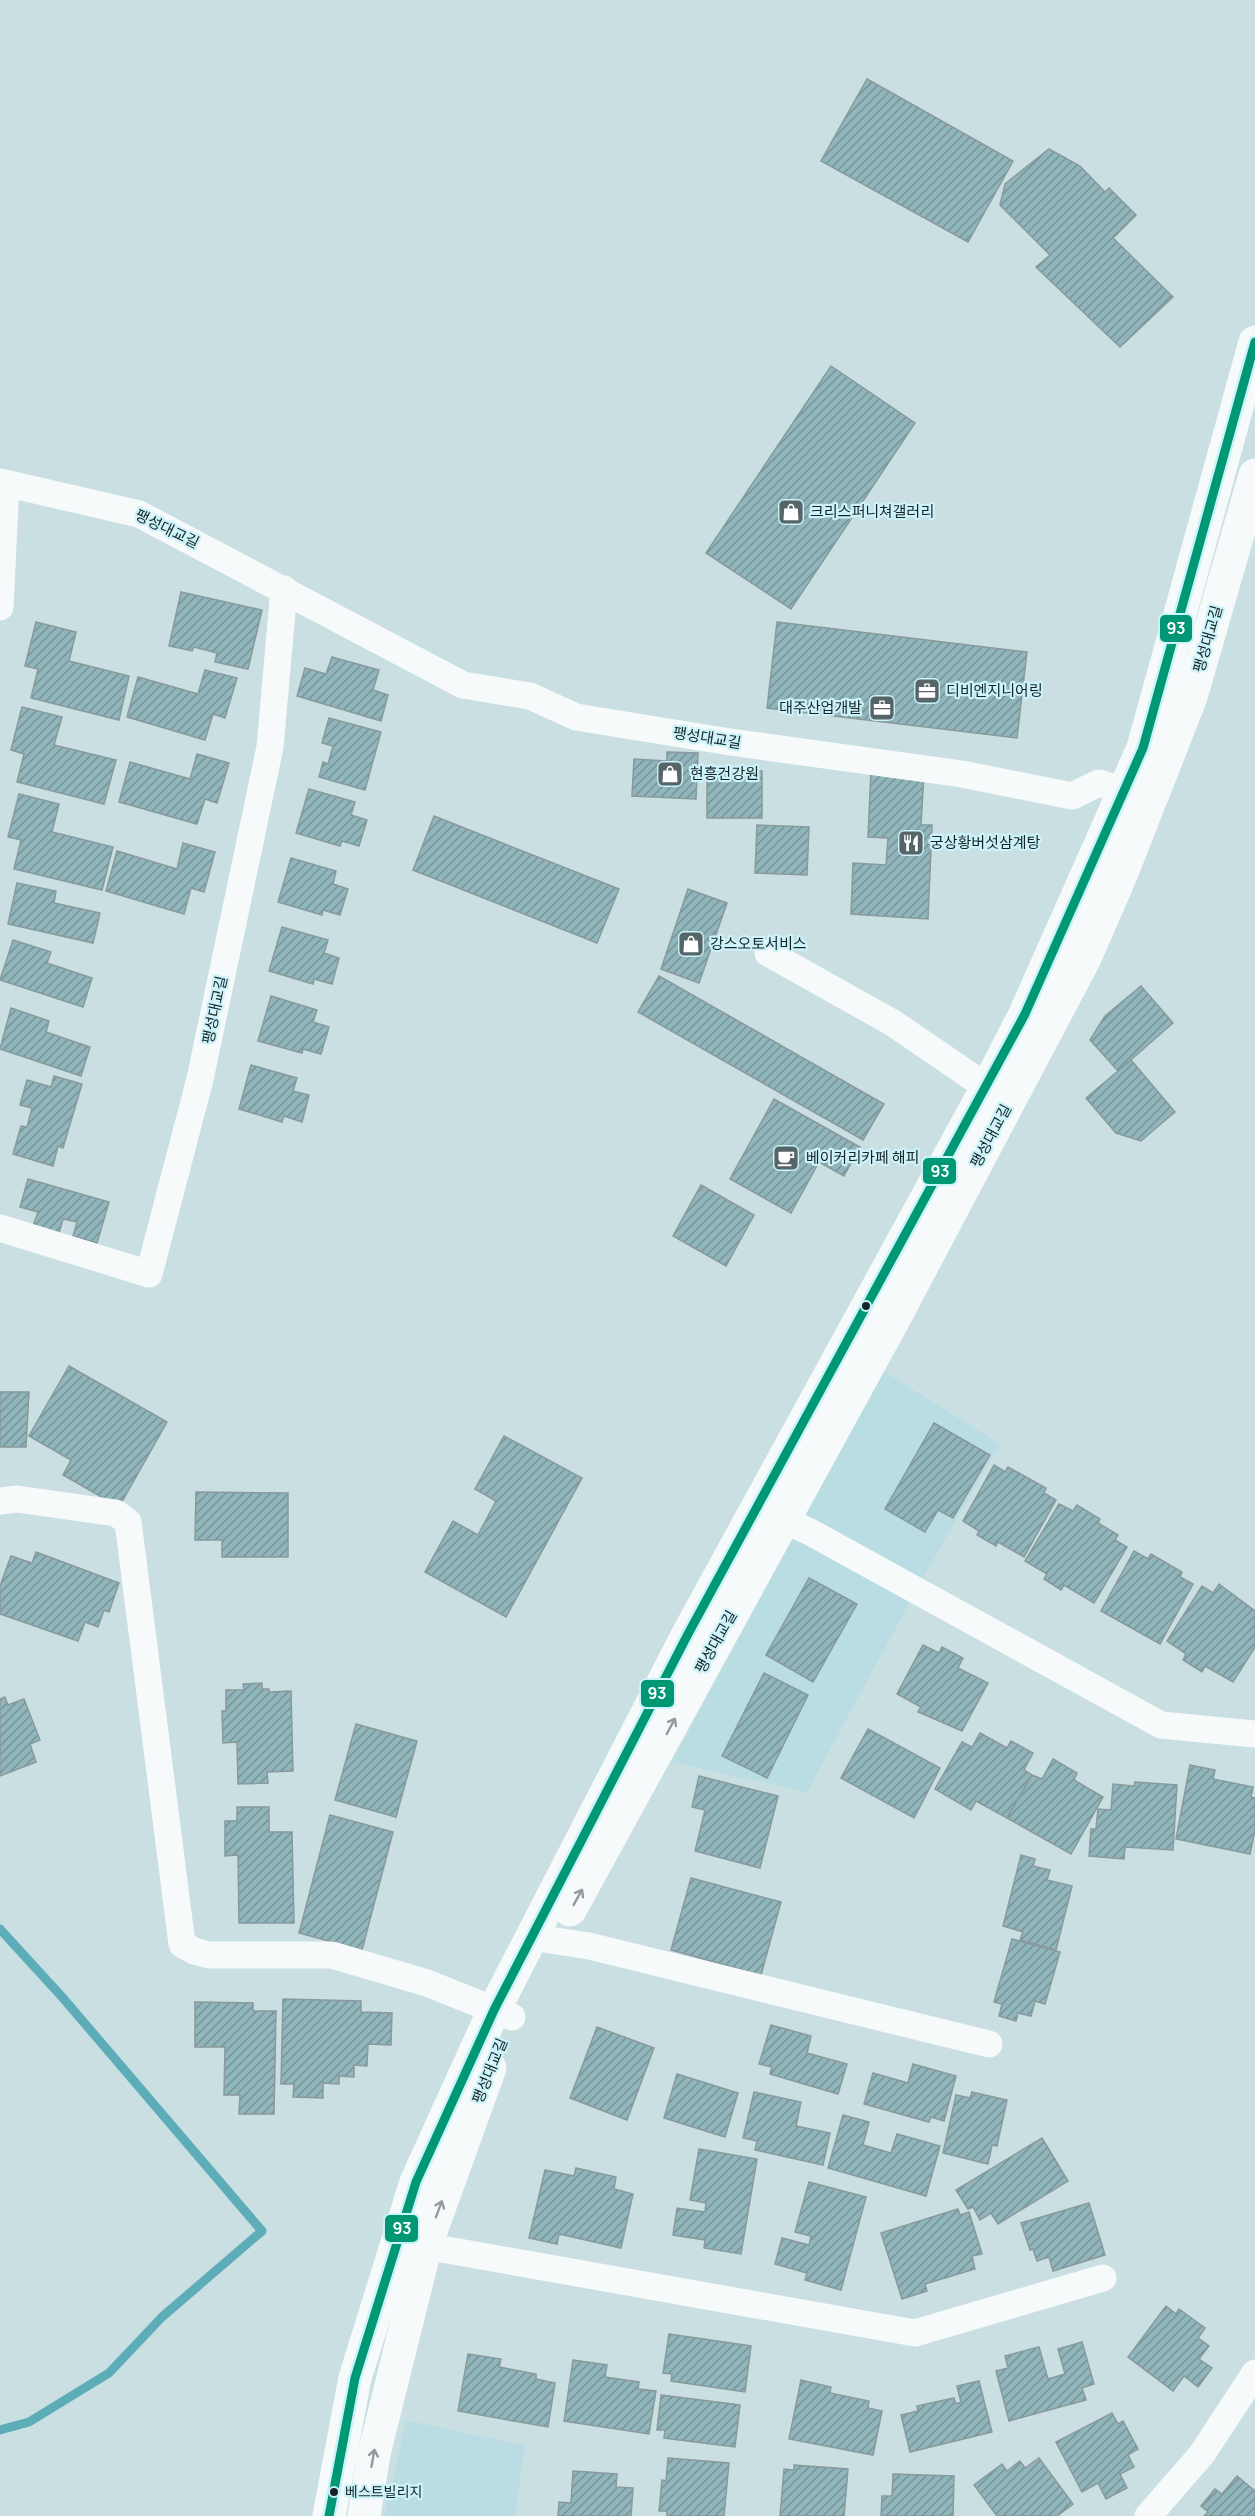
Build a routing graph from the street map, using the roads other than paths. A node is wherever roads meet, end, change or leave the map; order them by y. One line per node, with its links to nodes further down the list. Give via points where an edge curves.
1 (1255, 342): 2 (main road)
2 (1248, 396): 7 (main road, via 1143,748)
3 (1255, 475): 7 (main road, 팽성대교길, via 1191,698)
4 (3, 483): 5 (street, 팽성대교길, via 139,514); 6 (street, 팽성대교길)
5 (284, 589): 7 (street, 팽성대교길, via 463,685 530,696 576,717 962,774 1072,796 1099,783); 10 (street, 팽성대교길, via 270,747 200,1079 149,1274)
6 (0, 607)
7 (1138, 795): 9 (main road, 팽성대교길, via 1085,958)
8 (768, 953): 9 (street, via 893,1023)
9 (1000, 1092): 12 (main road, 팽성대교길, via 894,1319)
10 (0, 1228)
11 (0, 1501): 15 (street, via 17,1498 116,1513 128,1522 182,1944 209,1955 332,1955 427,1983)
12 (770, 1513): 13 (street, via 1161,1725); 14 (main road, 팽성대교길)
13 (1255, 1734)
14 (542, 1939): 15 (main road, 팽성대교길); 16 (street, via 589,1946)
15 (503, 2013): 17 (main road, 팽성대교길, via 483,2084)
16 (989, 2044)
17 (412, 2243): 18 (street, via 915,2333); 20 (main road, via 355,2378); 21 (main road, 팽성대교길, one-way to 17)
18 (1103, 2278)
19 (1255, 2373): 22 (street, via 1202,2454)
20 (329, 2516)
21 (364, 2516)
22 (1148, 2516)

